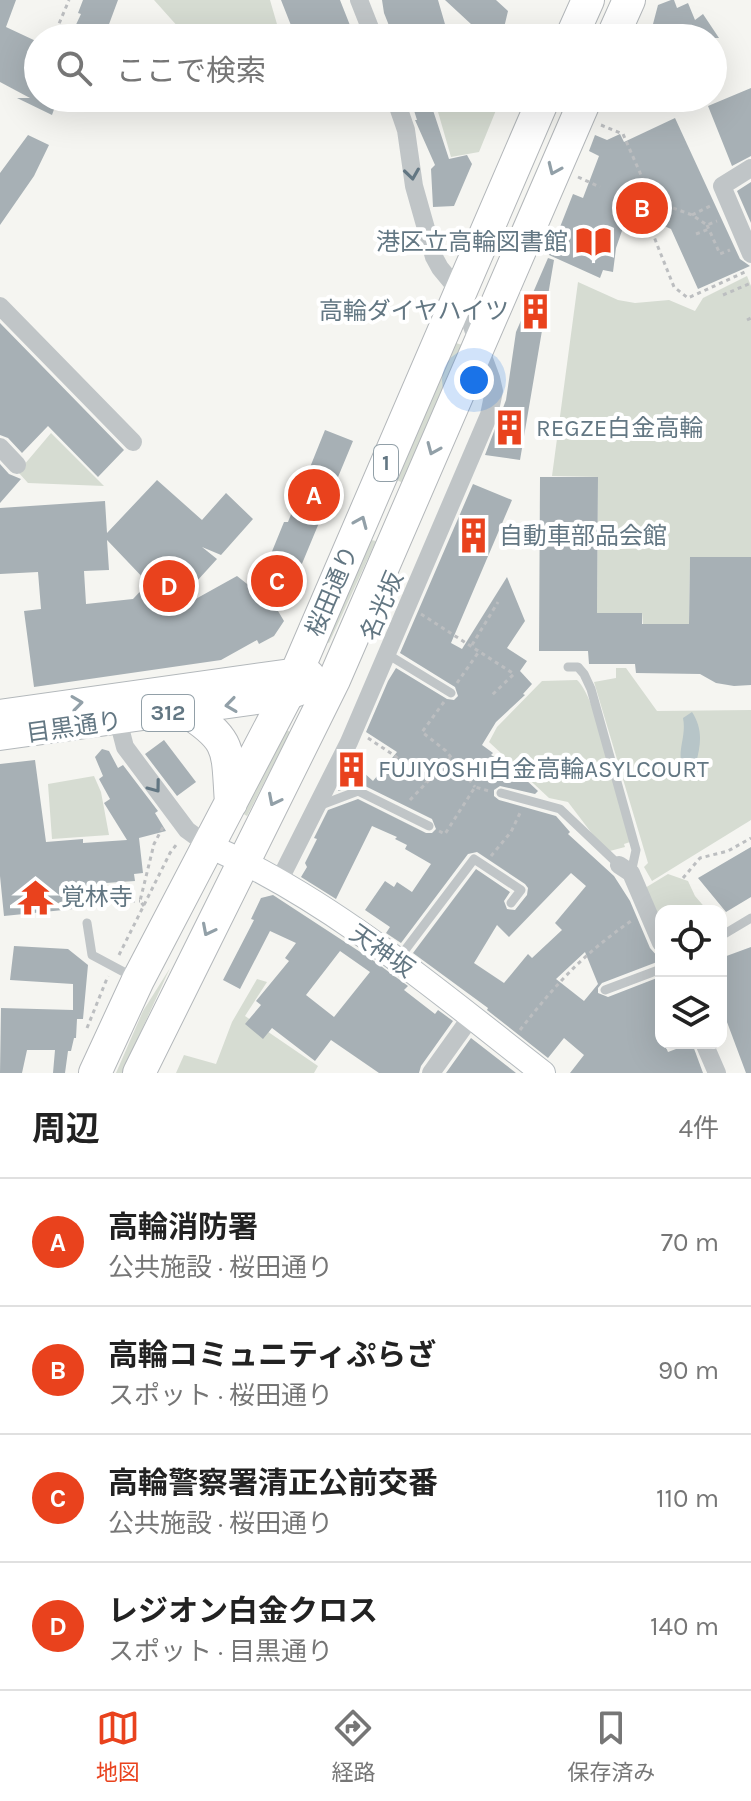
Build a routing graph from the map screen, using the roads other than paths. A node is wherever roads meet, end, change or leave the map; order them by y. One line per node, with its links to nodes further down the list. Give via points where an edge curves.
1 (359, 0): 4 (street)
2 (588, 0): 5 (highway)
3 (629, 0): 6 (highway)
4 (368, 24)
5 (577, 24)
6 (618, 24)
7 (400, 112): 12 (street, 名光坂, one-way to 12, via 434,257)
8 (538, 112): 12 (highway, 桜田通り / 1)
9 (592, 112): 14 (highway, 桜田通り / 1, one-way to 14)
10 (751, 168): 11 (street, via 722,186)
11 (749, 262)
12 (459, 291): 14 (street, 名光坂); 21 (highway, 桜田通り / 1, one-way to 12)
13 (0, 306): 15 (street)
14 (479, 341): 18 (street, 名光坂, via 494,391 489,415); 20 (highway, 桜田通り / 1, one-way to 20)
15 (133, 442)
16 (0, 447): 17 (street)
17 (17, 465)
18 (387, 654): 22 (lane); 29 (street, 名光坂)
19 (568, 667): 33 (lane, via 578,667 591,689 636,850)
20 (334, 680): 21 (main road, 目黒通り / 312); 32 (highway, 桜田通り / 1, one-way to 32)
21 (292, 684): 23 (main road, 目黒通り / 312, one-way to 23); 24 (main road, 目黒通り / 312, one-way to 21); 28 (highway, 桜田通り / 1)
22 (451, 693)
23 (186, 711): 25 (main road, 目黒通り / 312); 28 (highway, via 220,736)
24 (0, 713)
25 (118, 720): 26 (main road, 目黒通り / 312); 31 (street, one-way to 31, via 125,747 187,830)
26 (0, 737)
27 (501, 793): 33 (lane, via 560,809)
28 (231, 803): 31 (highway, 桜田通り / 1)
29 (318, 806): 30 (lane, via 358,791); 34 (street, 名光坂)
30 (429, 826)
31 (209, 846): 32 (street, 天神坂); 42 (highway, 桜田通り / 1)
32 (243, 861): 34 (street, 天神坂); 47 (highway, 桜田通り / 1, one-way to 47)
33 (625, 869): 38 (street)
34 (279, 881): 40 (street, 天神坂)
35 (511, 903): 40 (lane, via 521,890 474,859)
36 (751, 918): 39 (lane)
37 (87, 923): 42 (lane, via 92,955)
38 (655, 929)
39 (727, 932)
40 (397, 961): 44 (street, 天神坂)
41 (655, 971): 43 (lane)
42 (138, 980): 46 (highway, 桜田通り / 1)
43 (605, 990)
44 (471, 1017): 48 (street); 49 (street, 天神坂)
45 (707, 1049): 50 (street)
46 (95, 1073)
47 (139, 1073)
48 (431, 1073)
49 (543, 1073)
50 (717, 1073)

